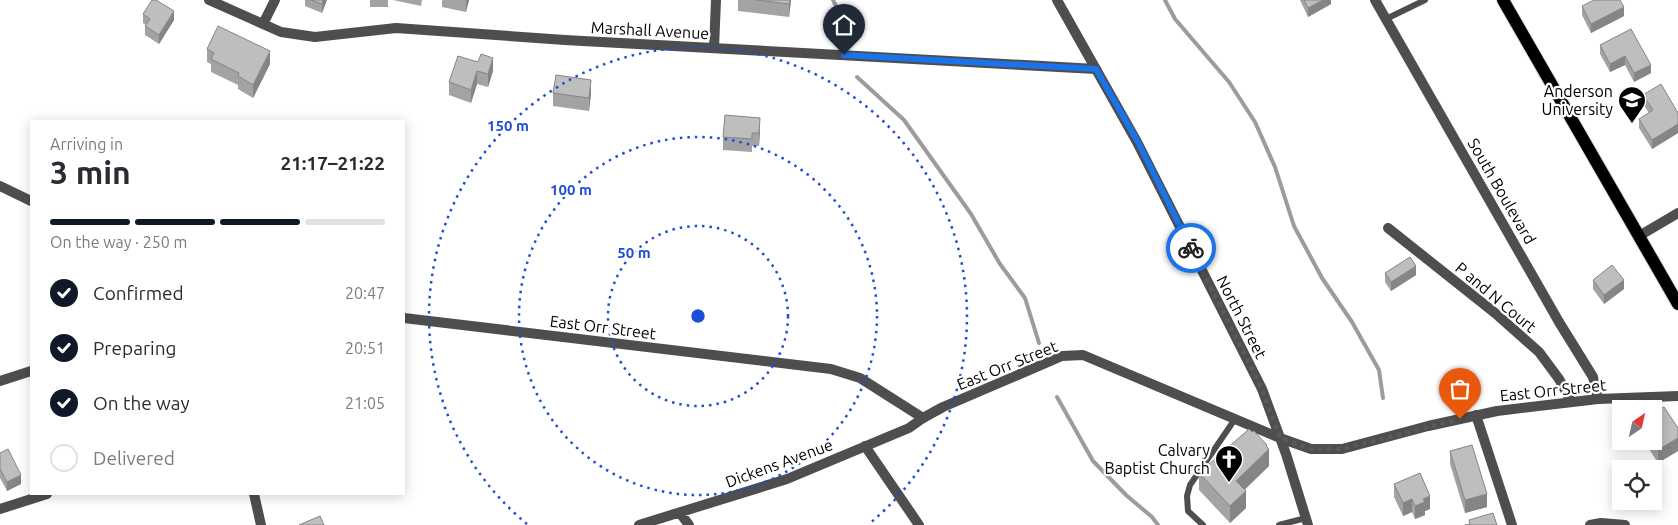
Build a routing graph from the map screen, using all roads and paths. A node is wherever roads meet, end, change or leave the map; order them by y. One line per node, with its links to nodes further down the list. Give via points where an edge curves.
1 (209, 0): 9 (street, Marshall Avenue)
2 (275, 0): 9 (street)
3 (716, 0): 10 (street)
4 (1057, 0): 11 (street, North Street)
5 (1375, 0): 8 (street, South Boulevard)
6 (1425, 0): 8 (lane)
7 (1503, 0): 16 (main road)
8 (1386, 20): 22 (street, South Boulevard, via 1554,314 1593,376)
9 (263, 24): 10 (street, Marshall Avenue, via 280,32 315,37 396,28)
10 (714, 48): 11 (street, Marshall Avenue)
11 (1096, 69): 27 (street, North Street, via 1138,142 1262,389)
12 (0, 186): 13 (street)
13 (30, 200)
14 (1678, 213): 16 (street)
15 (1388, 228): 23 (street, P and N Court, via 1539,352)
16 (1639, 236): 17 (main road)
17 (1678, 304)
18 (405, 318): 25 (street, East Orr Street, via 831,369 860,378)
19 (30, 370): 20 (street)
20 (0, 380)
21 (1678, 396): 22 (street, East Orr Street)
22 (1598, 399): 23 (street, East Orr Street)
23 (1571, 401): 24 (street, East Orr Street)
24 (1476, 415): 27 (street, East Orr Street, via 1342,449 1311,449); 40 (street)
25 (923, 418): 26 (street, East Orr Street, via 1062,356 1083,355); 28 (street, Dickens Avenue, via 909,428)
26 (1235, 419): 27 (street, East Orr Street); 38 (lane, via 1190,485 1188,511)
27 (1280, 438): 33 (street, North Street)
28 (866, 446): 32 (street, Dickens Avenue, via 787,480); 37 (street)
29 (44, 495): 31 (street)
30 (254, 495): 34 (street)
31 (0, 509)
32 (680, 513): 35 (street, Dickens Avenue); 36 (street)
33 (1307, 522): 39 (lane)
34 (261, 525)
35 (639, 525)
36 (689, 525)
37 (919, 525)
38 (1203, 525)
39 (1279, 525)
40 (1512, 525)
41 (1590, 525): 42 (street)
42 (1625, 525)

